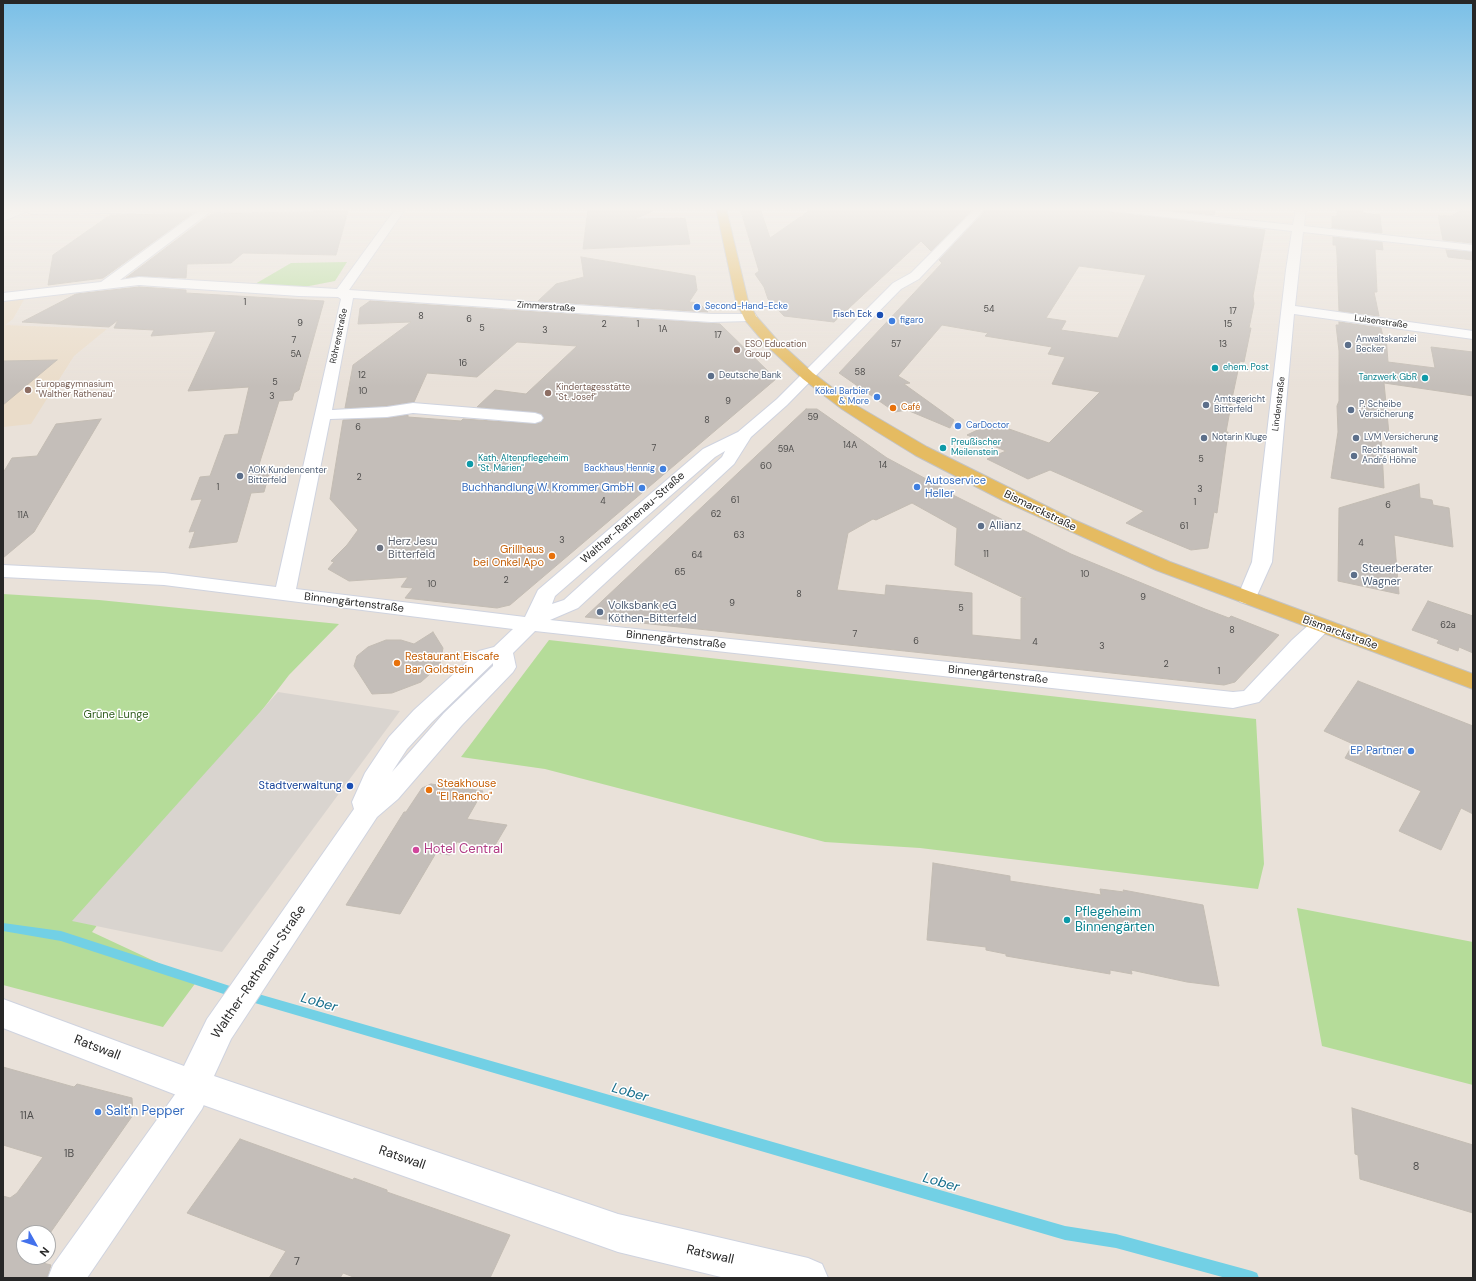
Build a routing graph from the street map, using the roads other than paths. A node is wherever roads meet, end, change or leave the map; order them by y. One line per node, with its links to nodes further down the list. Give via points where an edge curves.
1 (128, 268): 7 (street)
2 (359, 268): 9 (street, Röhrenstraße)
3 (734, 268): 12 (main road, Bismarckstraße, via 742,301)
4 (923, 268): 8 (street, Walther-Rathenau-Straße, via 915,276)
5 (1294, 268): 11 (street, Lindenstraße)
6 (904, 270): 8 (street, Walther-Rathenau-Straße, via 899,275)
7 (106, 284): 9 (street, Zimmerstraße, via 139,281); 10 (street, Zimmerstraße)
8 (897, 286): 14 (street, Walther-Rathenau-Straße)
9 (341, 293): 12 (street, Zimmerstraße, via 711,318); 15 (street, Röhrenstraße, via 347,298)
10 (3, 298)
11 (1289, 309): 13 (street, Luisenstraße); 19 (street, Lindenstraße, via 1262,560)
12 (750, 317): 14 (main road, Bismarckstraße, via 772,343)
13 (1473, 335)
14 (808, 376): 19 (main road, Bismarckstraße, via 876,425 958,471 1072,526); 20 (street, Walther-Rathenau-Straße, via 744,435 728,460 571,604)
15 (323, 415): 16 (street, via 413,408); 18 (street, Röhrenstraße)
16 (535, 418)
17 (3, 571): 18 (street, Binnengärtenstraße, via 164,579)
18 (285, 593): 20 (street, Binnengärtenstraße)
19 (1247, 598): 21 (main road, Bismarckstraße)
20 (533, 620): 21 (street, Binnengärtenstraße, via 1233,700 1251,697); 24 (street, Walther-Rathenau-Straße, via 502,652 505,667 453,718 389,792 368,810 219,1028)
21 (1321, 626): 22 (main road, Bismarckstraße)
22 (1473, 682)
23 (3, 1013): 24 (street, Ratswall)
24 (192, 1085): 25 (street, Walther-Rathenau-Straße, via 191,1098); 26 (street, Ratswall, via 618,1233)
25 (66, 1278)
26 (808, 1278)

